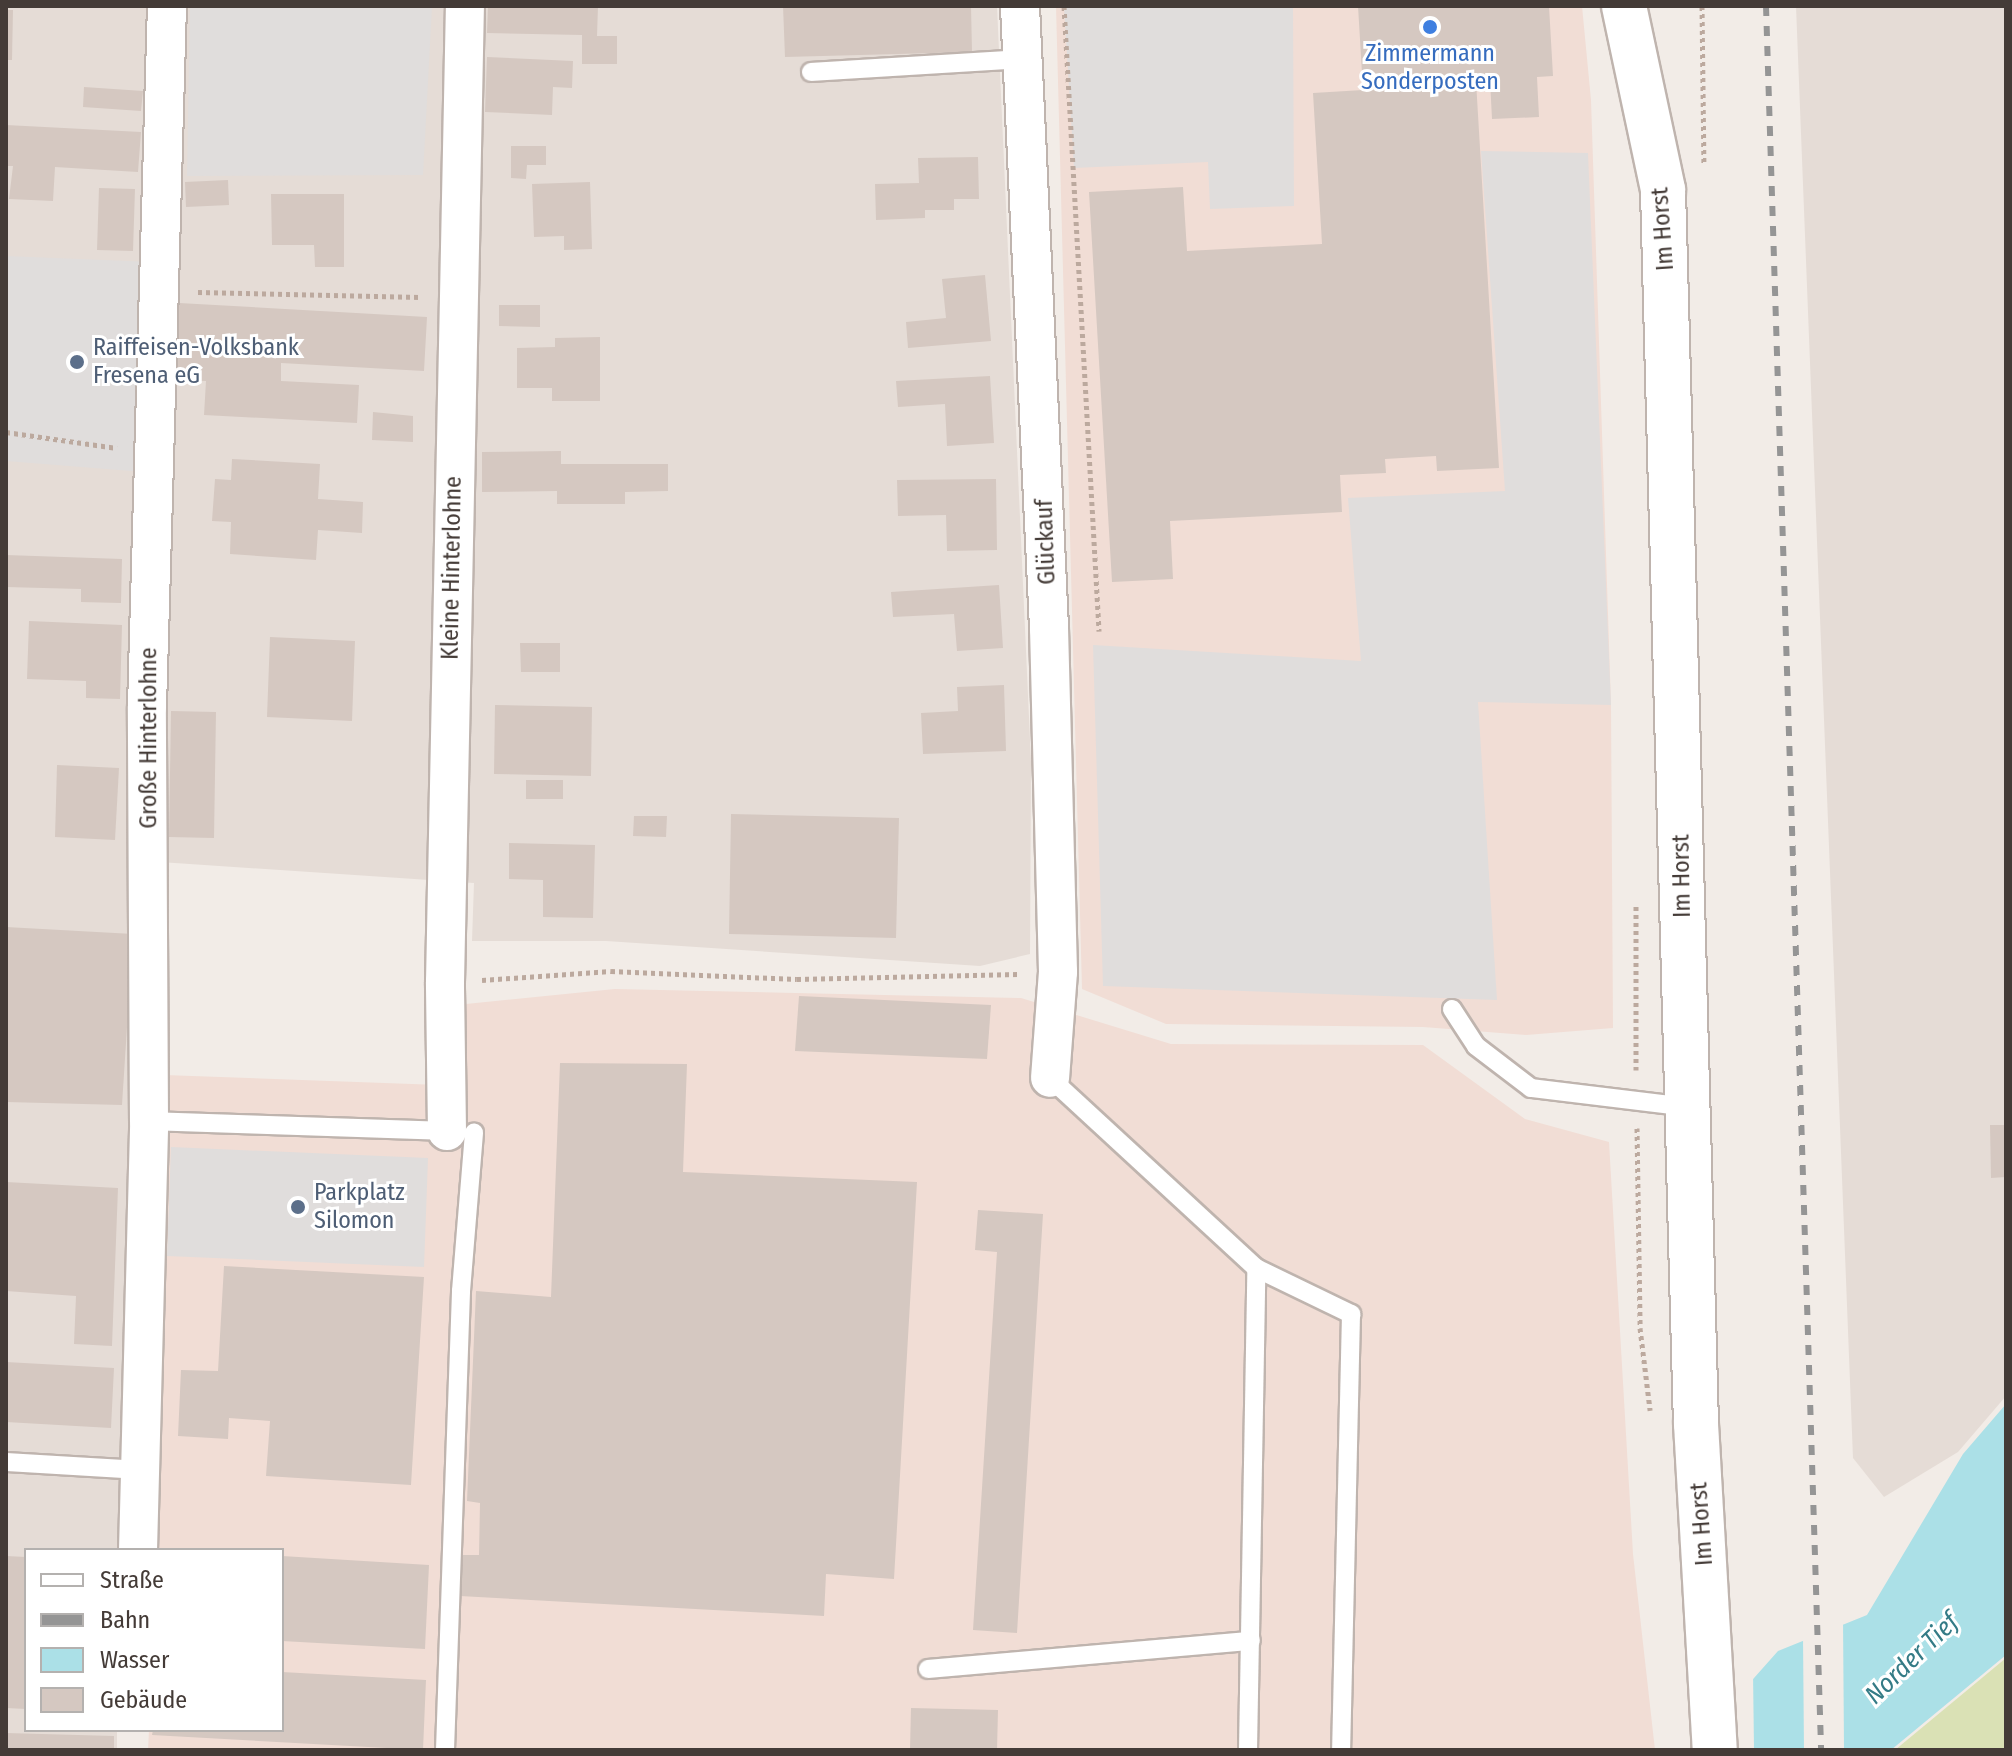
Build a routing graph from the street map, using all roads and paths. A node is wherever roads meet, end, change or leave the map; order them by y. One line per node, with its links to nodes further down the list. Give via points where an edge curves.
1 (167, 6): 8 (street, Große Hinterlohne)
2 (465, 6): 9 (street, Kleine Hinterlohne)
3 (1020, 6): 6 (street, Glückauf)
4 (1064, 6): 12 (path)
5 (1624, 6): 17 (street, Im Horst, via 1663,190)
6 (1023, 59): 7 (lane); 13 (street, Glückauf, via 1049,628)
7 (811, 72)
8 (161, 292): 9 (path); 11 (street, Große Hinterlohne)
9 (456, 298): 14 (street, Kleine Hinterlohne)
10 (6, 432): 11 (path)
11 (154, 454): 18 (street, Große Hinterlohne, via 147,707)
12 (1099, 631)
13 (1058, 972): 14 (path, via 797,979 611,971); 16 (street, Glückauf)
14 (445, 982): 19 (street, Kleine Hinterlohne)
15 (1452, 1009): 17 (lane, via 1476,1046 1531,1088)
16 (1050, 1078): 20 (lane)
17 (1688, 1107): 29 (street, Im Horst, via 1696,1424)
18 (149, 1121): 19 (lane); 22 (street, Große Hinterlohne)
19 (460, 1132): 26 (lane, via 461,1291)
20 (1256, 1268): 24 (lane); 28 (lane, via 1351,1314)
21 (6, 1462): 22 (lane)
22 (140, 1470): 23 (street, Große Hinterlohne)
23 (138, 1548)
24 (1251, 1641): 25 (lane); 27 (lane)
25 (928, 1669)
26 (445, 1750)
27 (1248, 1750)
28 (1341, 1750)
29 (1715, 1750)

